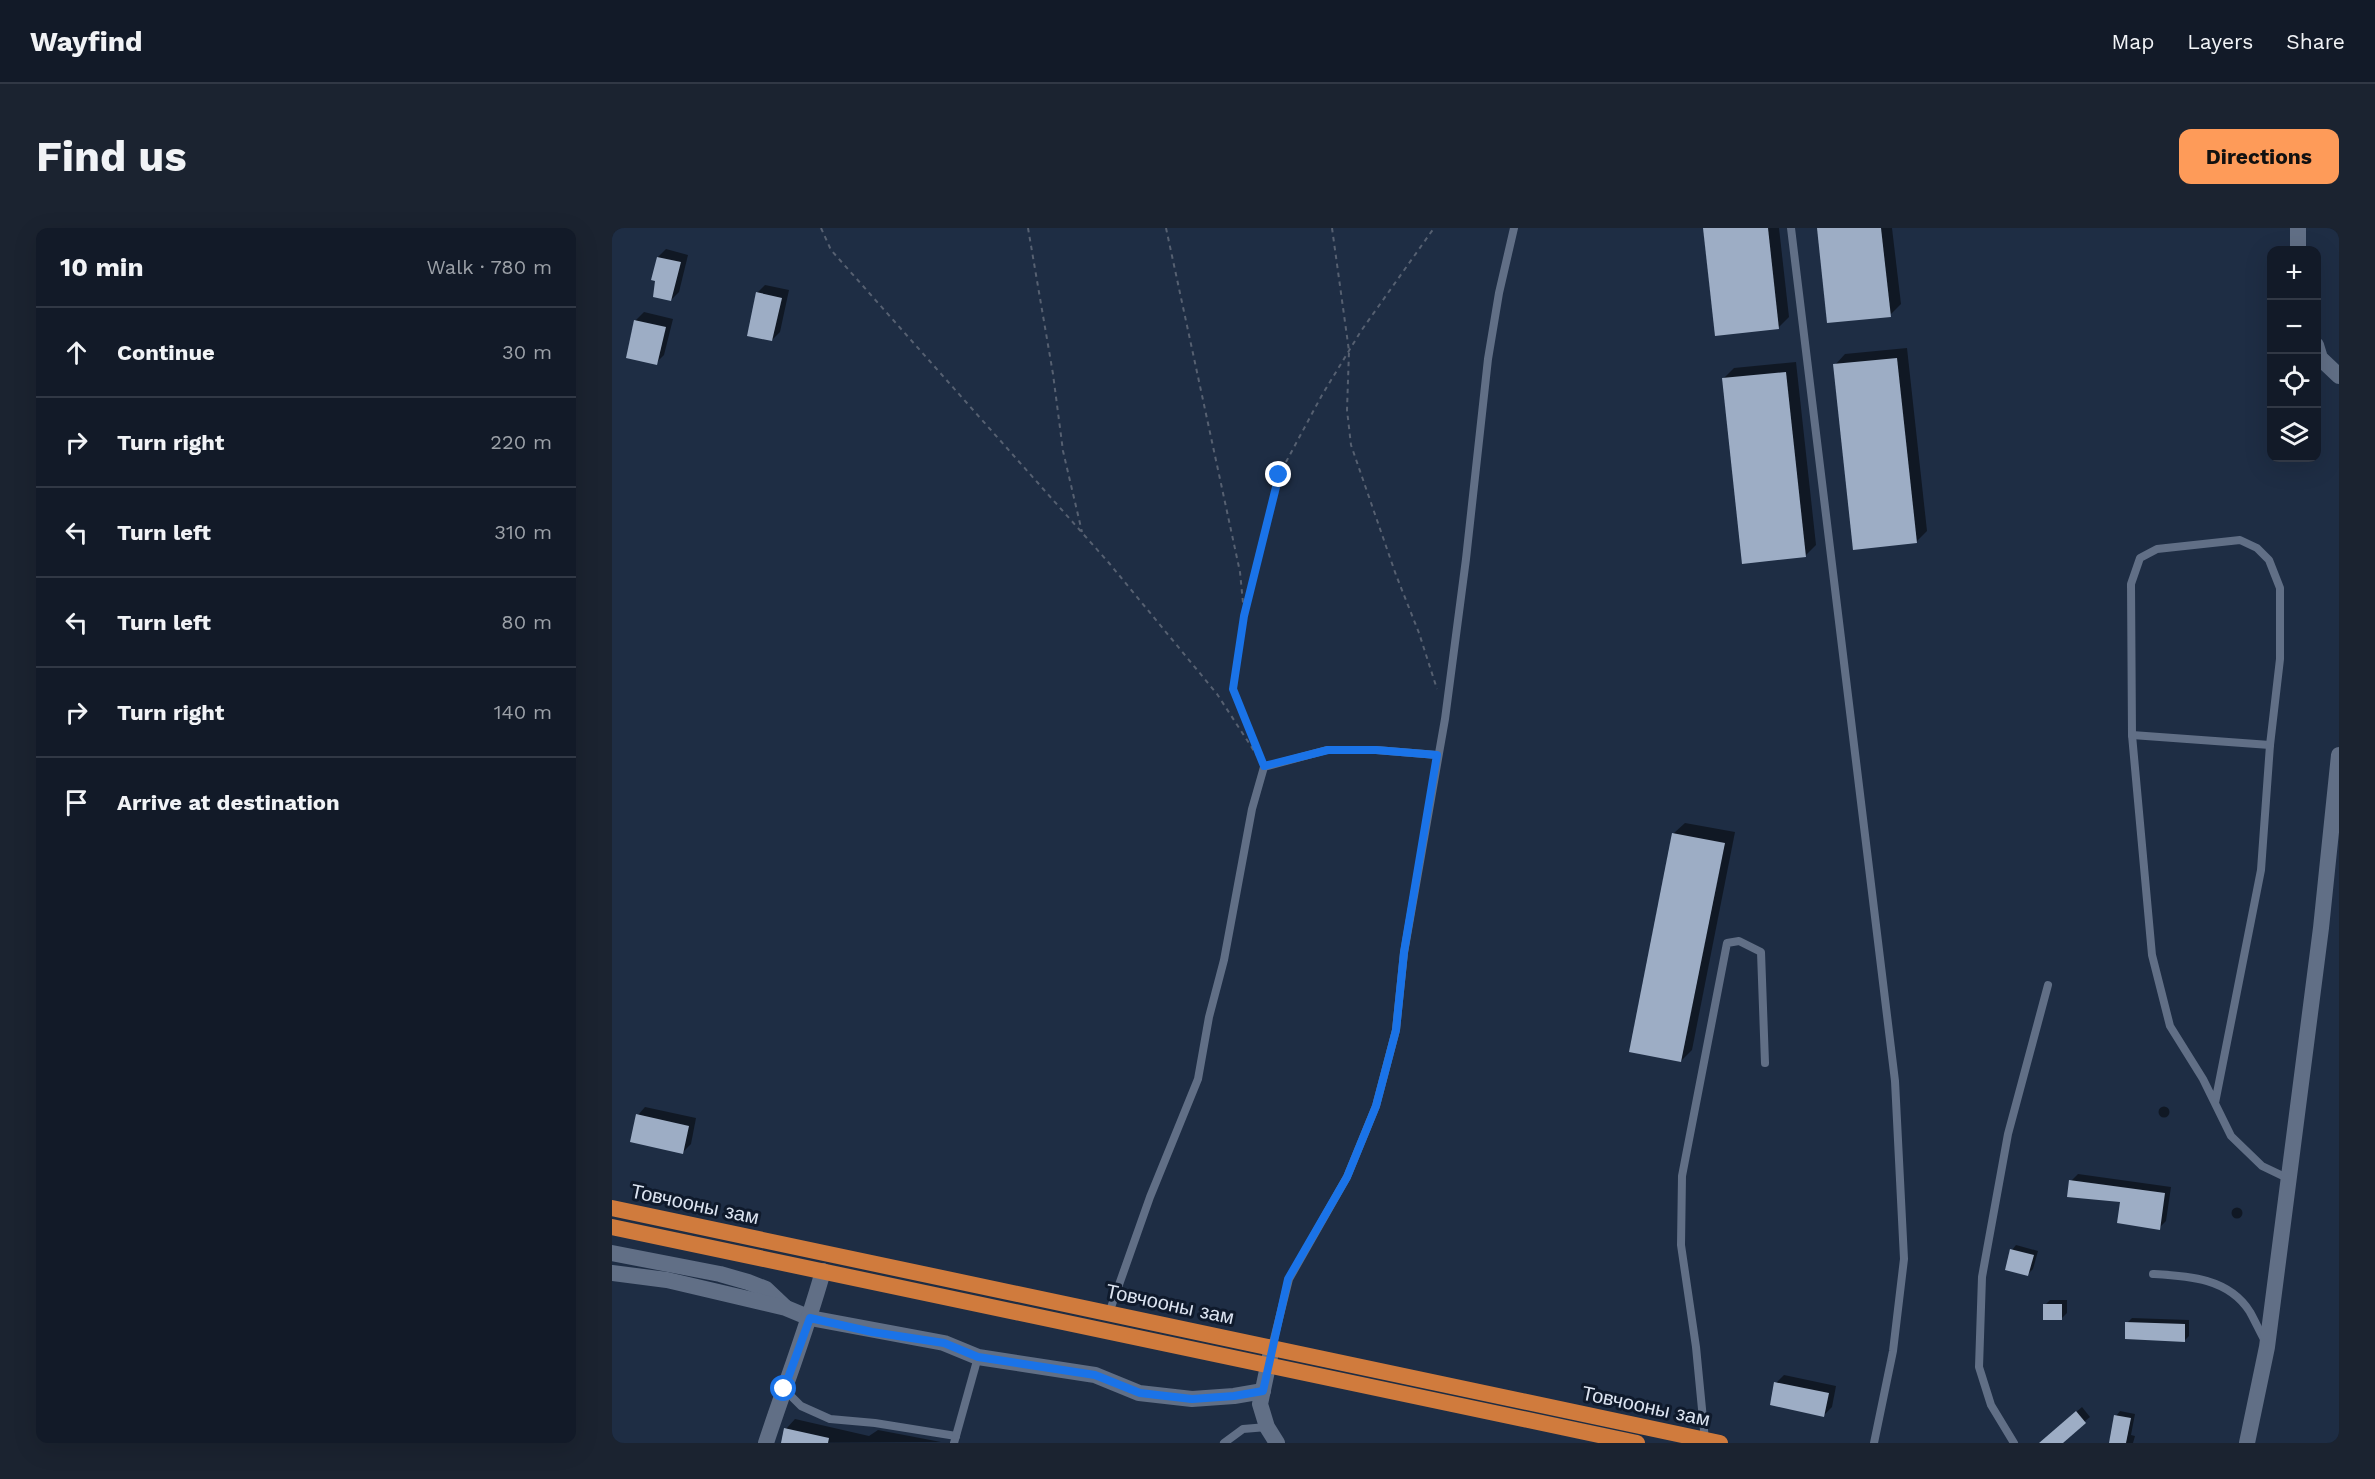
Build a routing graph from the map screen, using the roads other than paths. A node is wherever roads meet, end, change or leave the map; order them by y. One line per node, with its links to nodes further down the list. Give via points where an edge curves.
1 (1514, 228): 9 (lane, via 1488,359 1466,559)
2 (1791, 228): 37 (lane, via 1895,1081 1904,1259 1893,1351)
3 (2298, 228): 4 (street)
4 (2298, 246)
5 (2319, 354): 6 (street)
6 (2339, 376)
7 (2132, 735): 8 (lane); 8 (lane, via 2132,584 2140,558 2157,549 2240,540 2257,548 2269,560 2280,588 2280,659); 13 (lane, via 2152,955 2170,1026)
8 (2270, 745): 13 (lane, via 2261,870)
9 (1437, 755): 22 (lane, via 1328,750 1264,766 1198,1079); 24 (lane, via 1404,952 1396,1030 1376,1106 1347,1177 1288,1279)
10 (2339, 755): 14 (street)
11 (2048, 985): 38 (lane, via 2008,1134 1982,1277 1979,1367 1991,1405)
12 (1765, 1063): 32 (lane, via 1761,952 1739,941 1727,943 1682,1176 1681,1245)
13 (2215, 1103): 14 (lane, via 2231,1136 2262,1166)
14 (2289, 1179): 25 (street)
15 (612, 1208): 22 (highway, Товчооны зам)
16 (612, 1227): 18 (highway, Товчооны зам)
17 (612, 1253): 21 (street, via 748,1282 766,1289)
18 (823, 1271): 23 (street); 27 (highway, Товчооны зам)
19 (612, 1273): 21 (street, via 667,1280)
20 (2153, 1274): 25 (lane, via 2205,1279 2220,1285 2248,1310)
21 (786, 1308): 23 (street)
22 (1109, 1313): 24 (highway, Товчооны зам)
23 (810, 1318): 26 (street, via 944,1343); 28 (street)
24 (1272, 1347): 27 (street); 32 (highway, Товчооны зам)
25 (2268, 1347): 39 (street)
26 (978, 1357): 29 (street, via 1095,1375 1140,1393 1192,1399); 31 (lane)
27 (1268, 1364): 29 (street); 36 (highway, Товчооны зам)
28 (784, 1389): 31 (lane, via 801,1406 830,1419 874,1423); 33 (street)
29 (1263, 1391): 30 (street, via 1260,1404)
30 (1267, 1427): 34 (lane, via 1243,1428); 35 (street)
31 (955, 1440)
32 (1713, 1441)
33 (766, 1443)
34 (1224, 1443)
35 (1276, 1443)
36 (1636, 1443)
37 (1874, 1443)
38 (2014, 1443)
39 (2247, 1443)

